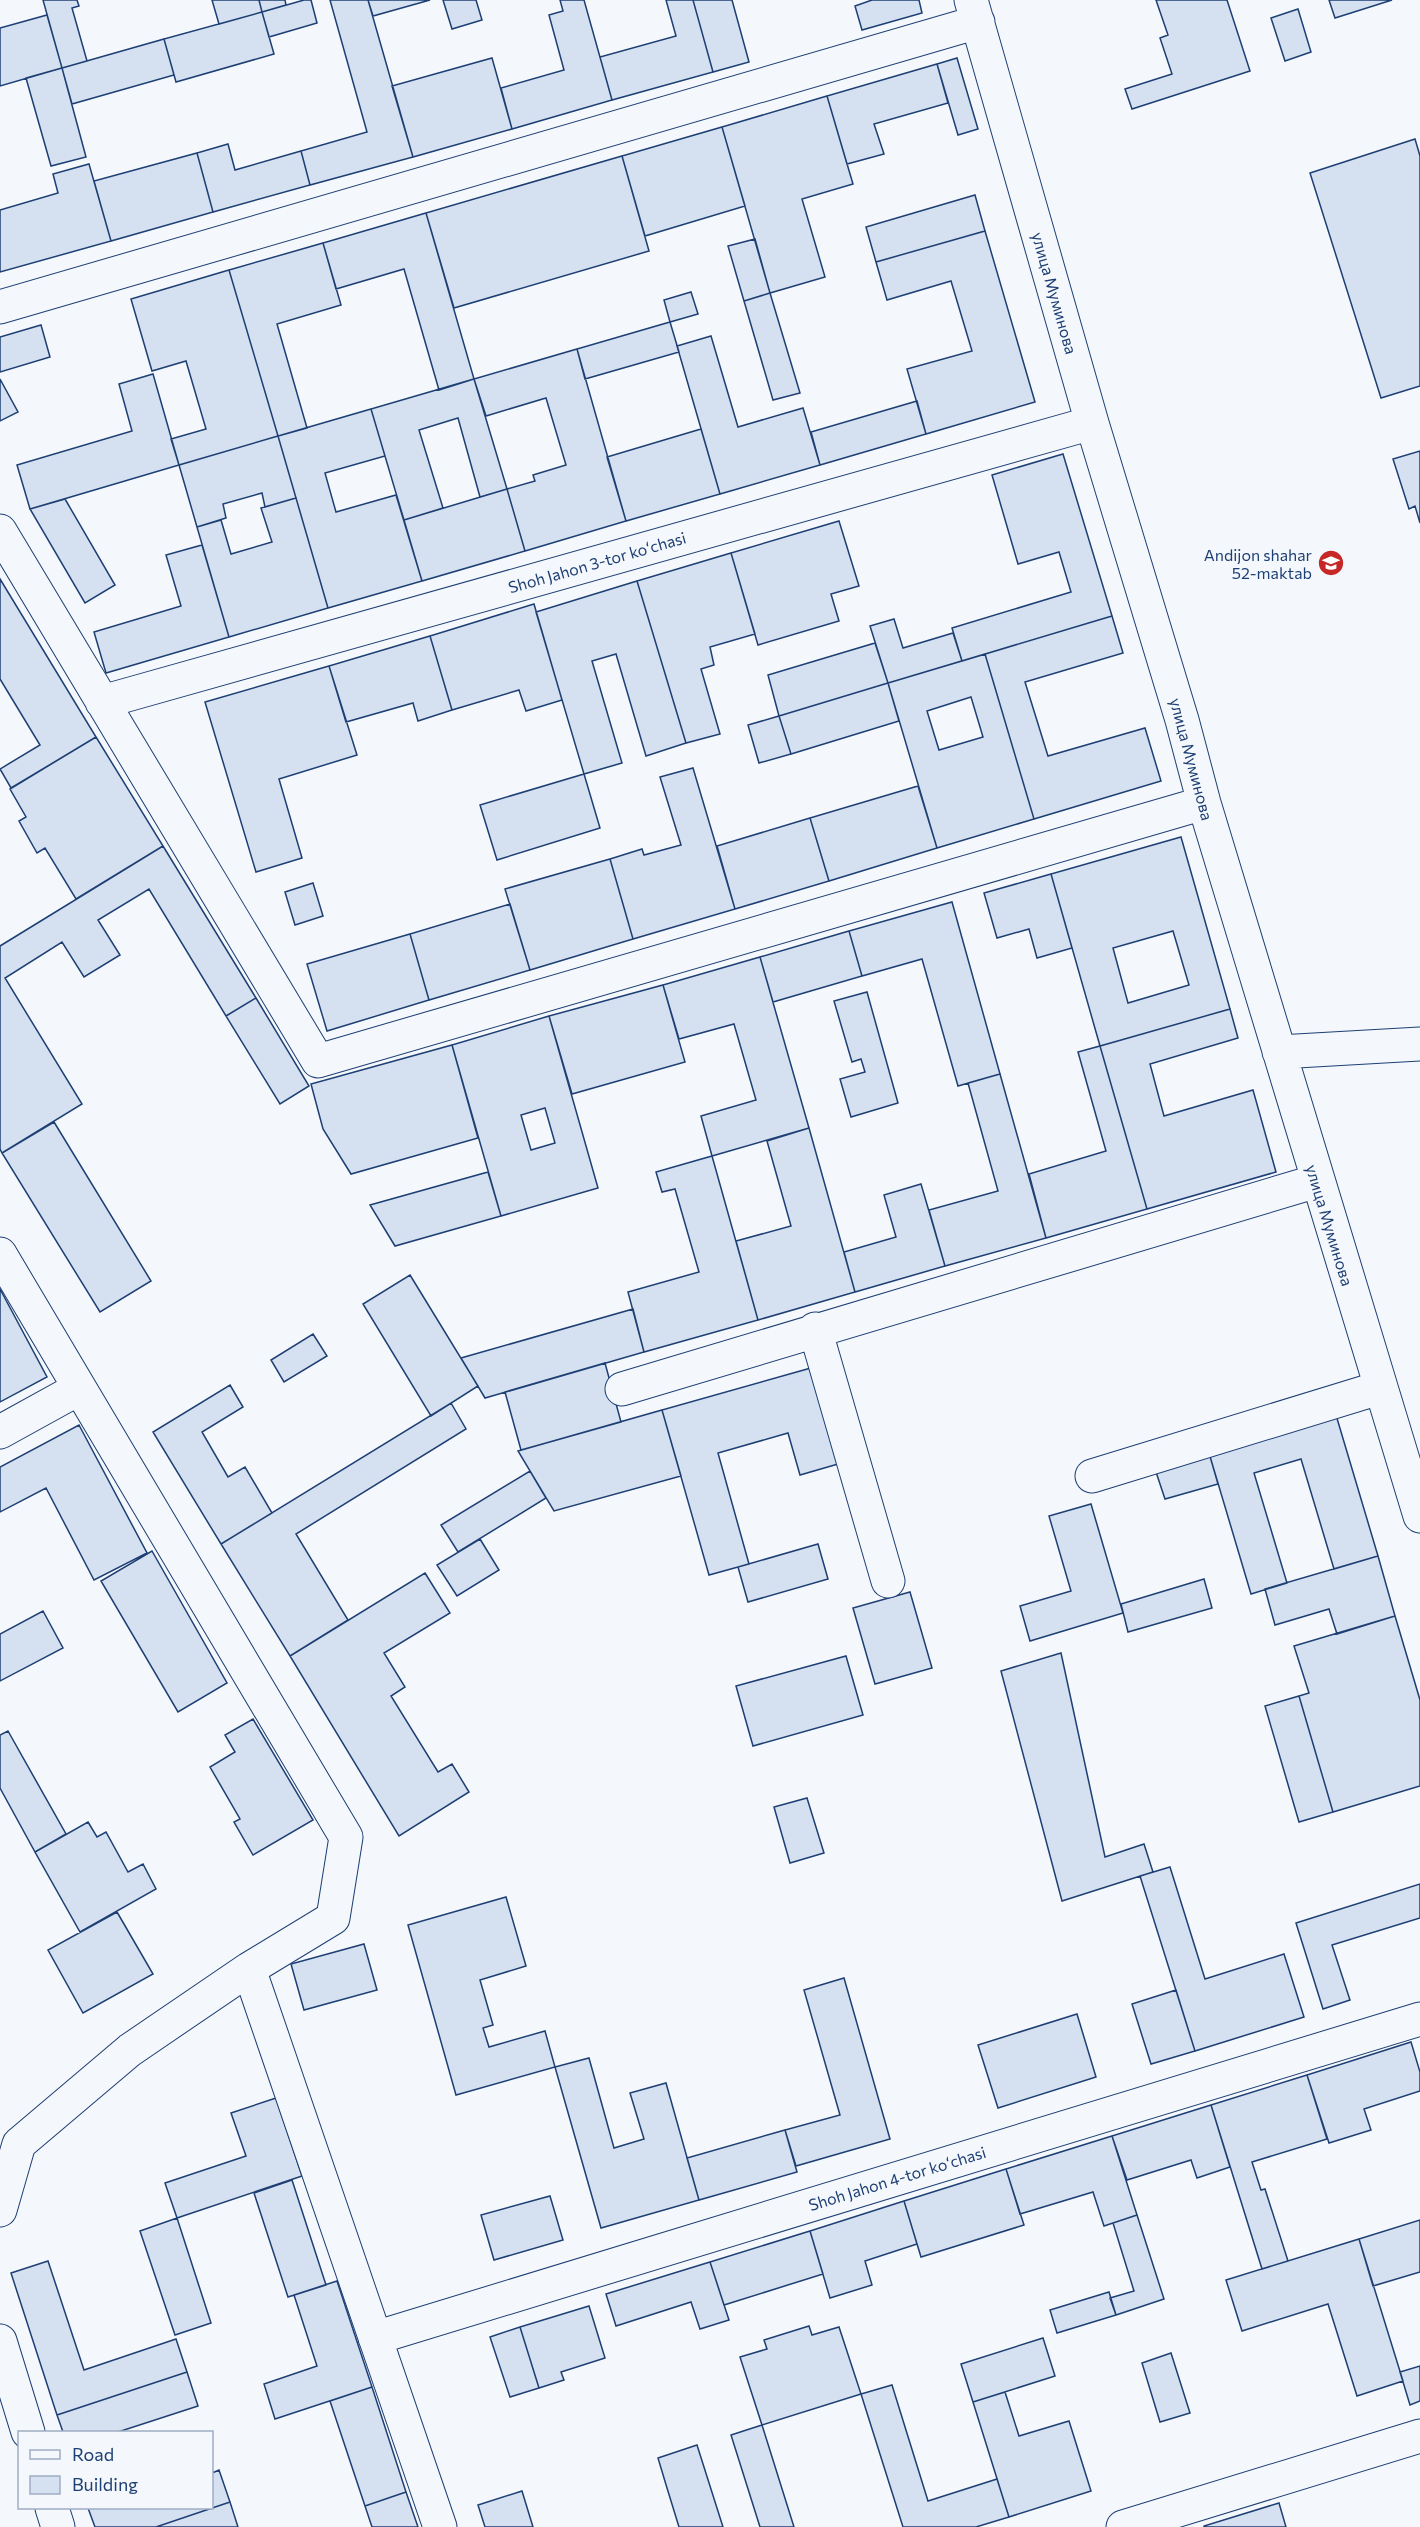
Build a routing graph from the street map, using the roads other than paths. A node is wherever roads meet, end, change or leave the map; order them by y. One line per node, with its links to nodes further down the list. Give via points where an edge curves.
1 (974, 11): 2 (street); 3 (street, улица Муминова)
2 (0, 307)
3 (1092, 423): 5 (street, Shoh Jahon 3-tor koʻchasi); 6 (street, улица Муминова)
4 (0, 531): 5 (street)
5 (102, 702): 6 (street, via 318,1061)
6 (1204, 803): 8 (street, улица Муминова)
7 (1420, 1044): 8 (street)
8 (1279, 1052): 9 (street, улица Муминова)
9 (1317, 1181): 11 (street); 12 (street, улица Муминова)
10 (0, 1254): 13 (street)
11 (815, 1329): 14 (street); 18 (street)
12 (1379, 1388): 16 (street); 17 (street, улица Муминова)
13 (78, 1389): 15 (street); 19 (street, via 346,1837 333,1918)
14 (622, 1389)
15 (0, 1432)
16 (1092, 1476)
17 (1420, 1516)
18 (888, 1581)
19 (249, 1969): 21 (street, via 130,2050 19,2144); 22 (street)
20 (1420, 2019): 22 (street, Shoh Jahon 4-tor koʻchasi)
21 (0, 2210)
22 (375, 2338): 28 (street)
23 (0, 2341): 24 (street)
24 (27, 2431)
25 (1420, 2436): 29 (street)
26 (52, 2509): 27 (street)
27 (58, 2527)
28 (440, 2527)
29 (1124, 2527)

